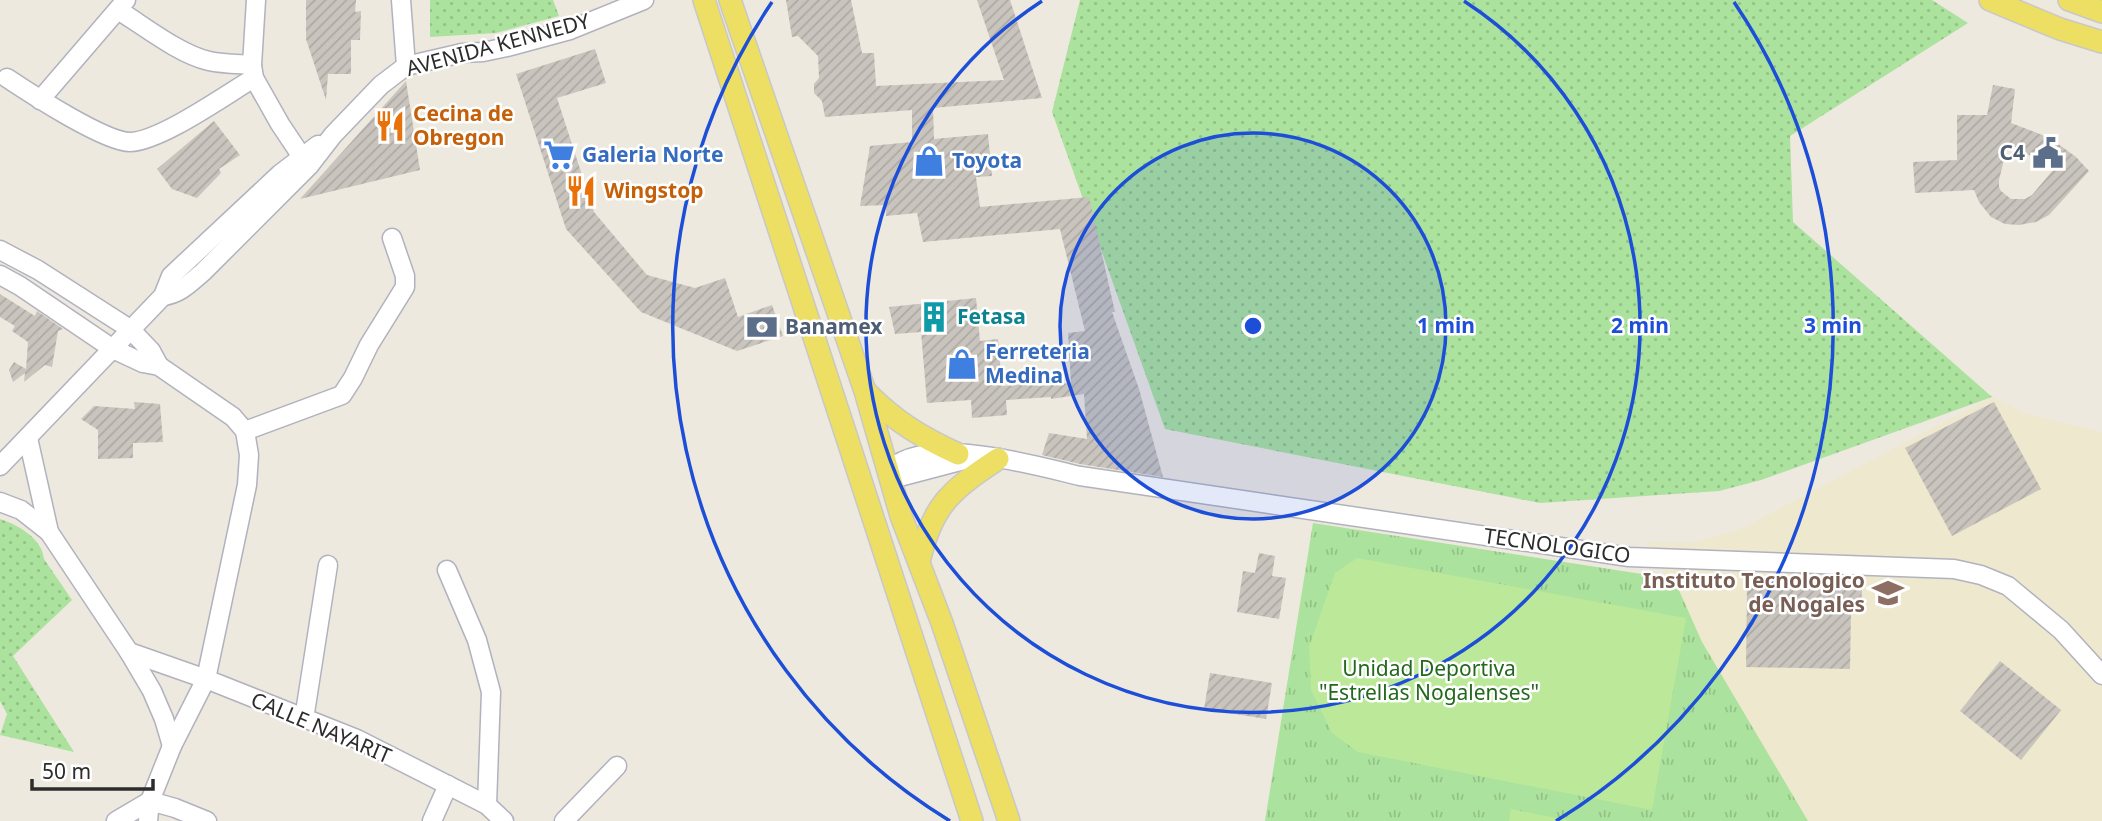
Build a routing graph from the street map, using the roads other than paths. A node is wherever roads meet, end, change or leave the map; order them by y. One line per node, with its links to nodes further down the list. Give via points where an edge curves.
1 (256, 0): 12 (street)
2 (401, 0): 11 (street)
3 (644, 0): 11 (street, AVENIDA KENNEDY, via 570,30)
4 (704, 0): 22 (main road)
5 (730, 0): 23 (main road)
6 (1990, 0): 10 (main road)
7 (2069, 0): 9 (main road)
8 (122, 5): 12 (street, via 198,57); 14 (street)
9 (2102, 12)
10 (2102, 42)
11 (405, 66): 15 (street, AVENIDA KENNEDY)
12 (253, 72): 14 (street, via 155,136 128,142 113,139); 15 (street)
13 (7, 78): 14 (street)
14 (40, 100)
15 (305, 161): 19 (street, AVENIDA KENNEDY, via 171,276 163,296)
16 (392, 239): 24 (street, via 405,287 347,388 335,399)
17 (0, 250): 19 (street)
18 (0, 275): 20 (street)
19 (130, 329): 20 (street, AVENIDA KENNEDY); 21 (street)
20 (113, 349): 21 (street); 25 (street, AVENIDA KENNEDY)
21 (159, 366): 24 (street)
22 (831, 387): 28 (main road, via 850,401 870,448); 33 (main road)
23 (865, 391): 26 (main road, via 907,428); 28 (main road)
24 (246, 431): 37 (street, via 247,485)
25 (28, 438): 27 (street, AVENIDA KENNEDY); 30 (street)
26 (978, 456): 28 (street, TECNOLOGICO, via 903,476); 31 (main road, via 926,532); 36 (street, TECNOLOGICO, via 1080,476 1629,557 1954,569 2008,586 2061,630)
27 (0, 466)
28 (889, 472): 31 (main road); 33 (main road)
29 (0, 502): 30 (street, via 21,510)
30 (49, 532): 35 (street)
31 (919, 562): 51 (main road)
32 (328, 565): 38 (street)
33 (887, 565): 50 (main road)
34 (447, 570): 43 (street, via 477,640 491,692)
35 (129, 652): 37 (street, CALLE NAYARIT); 39 (street, via 152,691)
36 (2102, 676)
37 (206, 679): 38 (street, CALLE NAYARIT); 39 (street)
38 (304, 719): 41 (street, CALLE NAYARIT)
39 (172, 746): 42 (street)
40 (617, 766): 49 (street)
41 (447, 785): 43 (street, CALLE NAYARIT); 47 (street)
42 (150, 801): 44 (street); 45 (street); 46 (street)
43 (487, 805): 48 (street, CALLE NAYARIT)
44 (116, 821)
45 (148, 821)
46 (207, 821)
47 (432, 821)
48 (504, 821)
49 (564, 821)
50 (972, 821)
51 (1009, 821)

